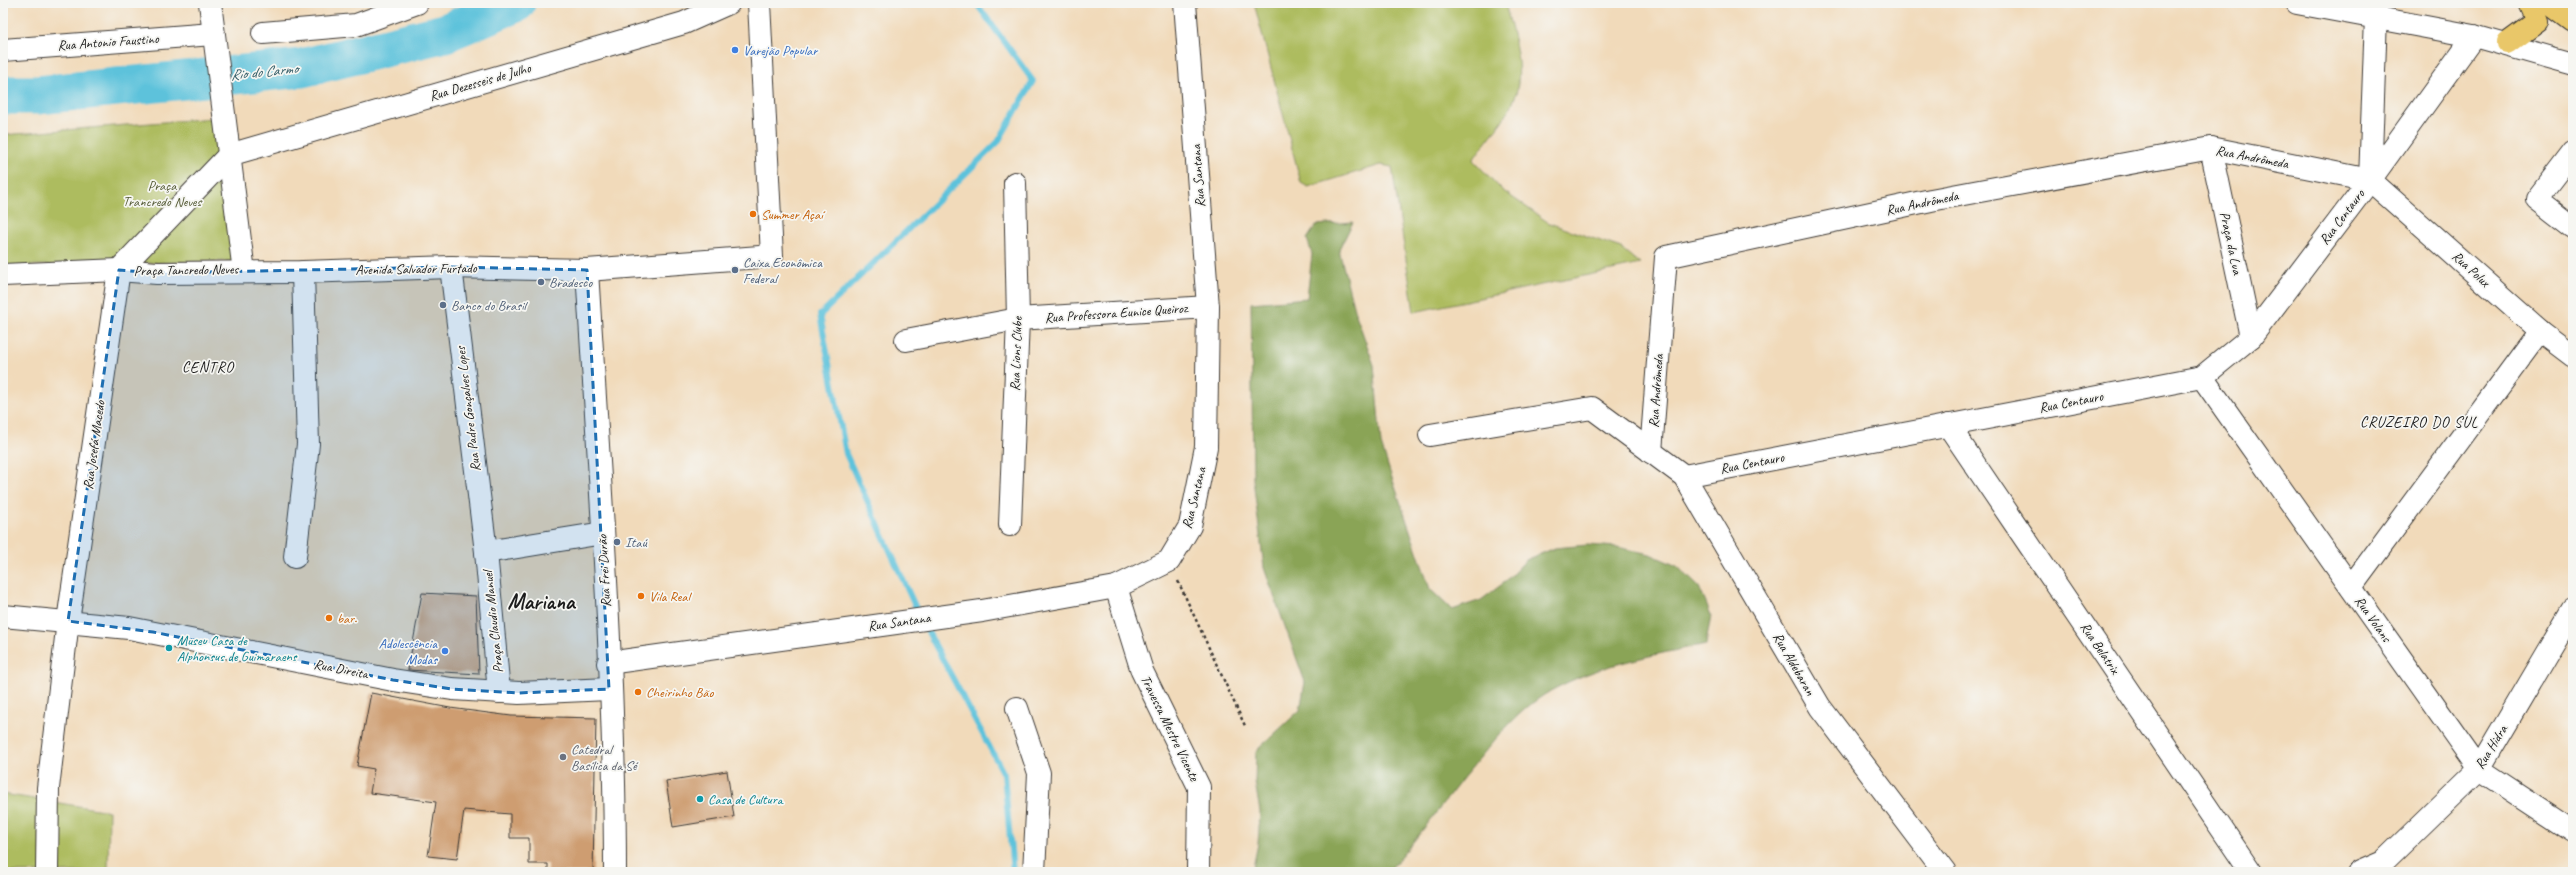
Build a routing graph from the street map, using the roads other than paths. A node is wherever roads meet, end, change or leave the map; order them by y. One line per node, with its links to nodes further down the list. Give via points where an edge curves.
1 (210, 3): 13 (street)
2 (418, 3): 11 (street, via 356,25)
3 (729, 3): 19 (street, Rua Dezesseis de Julho, via 684,23)
4 (759, 3): 25 (street, Avenida Salvador Furtado, via 772,256)
5 (1184, 3): 29 (street, Rua Santana)
6 (2297, 3): 9 (street)
7 (2530, 3): 14 (main road, via 2538,21)
8 (2550, 3): 10 (main road)
9 (2376, 17): 12 (street); 20 (street, Rua Centauro)
10 (2573, 20)
11 (263, 34)
12 (2474, 36): 14 (street); 20 (street, Rua Centauro)
13 (214, 41): 15 (street, Rua Antonio Faustino); 19 (street)
14 (2508, 43): 16 (street)
15 (3, 50)
16 (2570, 65)
17 (2211, 148): 20 (street, Rua Andrômeda); 32 (street, Praça da Lua); 38 (street, Rua Andrômeda, via 1931,200 1666,257)
18 (2573, 152): 22 (street, via 2537,199)
19 (229, 155): 24 (street, Praça Tancredo Neves); 26 (street, Praça Tancredo Neves)
20 (2370, 180): 31 (street, Rua Polux); 32 (street, Rua Centauro)
21 (1015, 184): 30 (street, Rua Lions Clube)
22 (2573, 227)
23 (451, 267): 25 (street, Avenida Salvador Furtado); 27 (street, Avenida Salvador Furtado); 42 (street, Rua Padre Gonçalves Lopes)
24 (119, 270): 26 (street, Praça Tancredo Neves, via 157,273); 28 (street, Praça Tancredo Neves); 48 (street, Rua Josefá Macedo)
25 (587, 270): 41 (street, Rua Frei Durão)
26 (244, 272): 27 (street, Avenida Salvador Furtado)
27 (303, 272): 43 (street, via 308,444)
28 (3, 275)
29 (1208, 308): 30 (street, Rua Professora Eunice Queiroz); 44 (street, Rua Santana, via 1206,447 1190,526 1169,561)
30 (1018, 319): 33 (street, Rua Professora Eunice Queiroz); 40 (street, Rua Lions Clube)
31 (2540, 331): 34 (street, Rua Polux); 45 (street)
32 (2251, 337): 35 (street, Rua Centauro)
33 (906, 340)
34 (2573, 356)
35 (2202, 377): 36 (street, Rua Centauro); 45 (street, Rua Volans)
36 (1948, 425): 39 (street, Rua Centauro); 60 (street, Rua Belatrix)
37 (1430, 435): 38 (street, Rua Aldebaran, via 1592,408)
38 (1651, 452): 39 (street, Rua Aldebaran)
39 (1684, 476): 59 (street, Rua Aldebaran, via 1820,707)
40 (1010, 525)
41 (603, 533): 42 (street); 49 (street, Rua Frei Durão)
42 (486, 552): 51 (street, Praça Claudio Manuel)
43 (296, 557)
44 (1116, 587): 49 (street, Rua Santana, via 982,611); 58 (street, Travessa Mestre Vicente, via 1142,671 1199,787)
45 (2351, 587): 53 (street, Rua Volans)
46 (2573, 610): 53 (street, Rua Hidra)
47 (3, 616): 48 (street, Rua Direita)
48 (68, 621): 51 (street, Rua Direita, via 153,632 393,680 452,689); 55 (street, Rua Josefá Macedo, via 48,788)
49 (608, 663): 50 (street, Rua Frei Durão)
50 (609, 689): 51 (street, Rua Direita); 56 (street, Rua Frei Durão, via 614,798)
51 (499, 692)
52 (1017, 708): 57 (street, via 1039,773)
53 (2479, 769): 54 (street, Rua Volans); 61 (street, Rua Hidra, via 2383,862)
54 (2573, 832)
55 (47, 872)
56 (614, 872)
57 (1034, 872)
58 (1198, 872)
59 (1945, 872)
60 (2251, 872)
61 (2360, 872)

